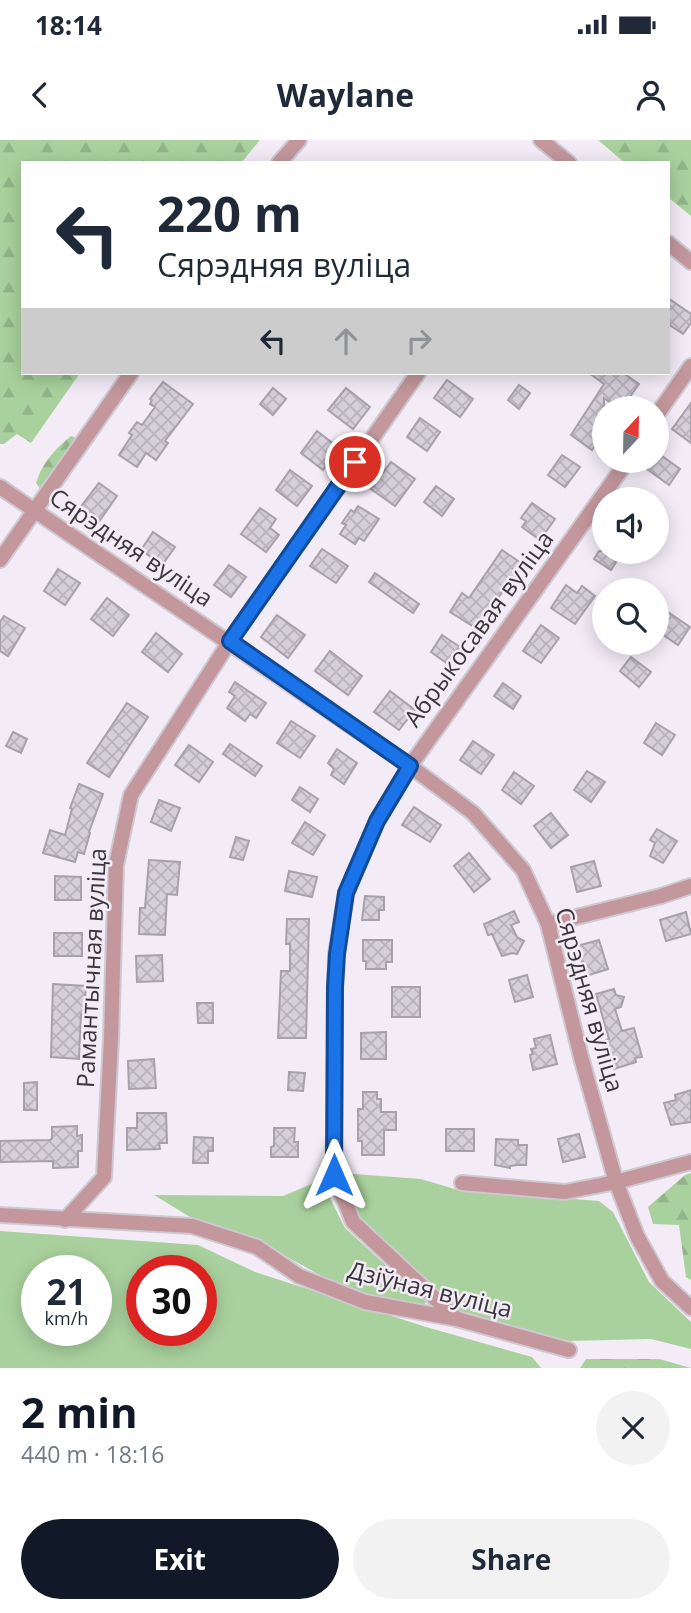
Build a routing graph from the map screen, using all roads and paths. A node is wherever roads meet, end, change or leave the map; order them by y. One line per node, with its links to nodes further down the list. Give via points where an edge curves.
1 (299, 140): 3 (street)
2 (541, 140): 4 (street)
3 (281, 161)
4 (565, 161)
5 (670, 245): 6 (street)
6 (691, 262)
7 (691, 366): 10 (street)
8 (130, 375): 13 (street)
9 (417, 375): 15 (street, Рамантычная вуліца)
10 (669, 397)
11 (619, 473): 16 (street, Абрыкосавая вуліца)
12 (0, 486): 13 (street, Сярэдняя вуліца)
13 (35, 510): 14 (street); 15 (street, Сярэдняя вуліца)
14 (0, 560)
15 (230, 641): 16 (street, Сярэдняя вуліца); 23 (street, Рамантычная вуліца, via 131,795 116,865 104,1177)
16 (410, 766): 18 (street, Сярэдняя вуліца, via 473,813 523,870); 25 (street, Абрыкосавая вуліца, via 377,821 346,893 335,987 334,1175 353,1222)
17 (691, 886): 18 (street)
18 (548, 924): 20 (street, Сярэдняя вуліца)
19 (691, 1162): 20 (street)
20 (616, 1182): 21 (street, via 565,1192); 24 (street, Сярэдняя вуліца, via 637,1236 662,1280)
21 (462, 1183)
22 (0, 1215): 23 (street, Дзіўная вуліца)
23 (65, 1220): 25 (street, Дзіўная вуліца, via 192,1226 257,1247 299,1276 365,1302)
24 (691, 1308)
25 (457, 1319): 26 (street, Дзіўная вуліца)
26 (569, 1350)

